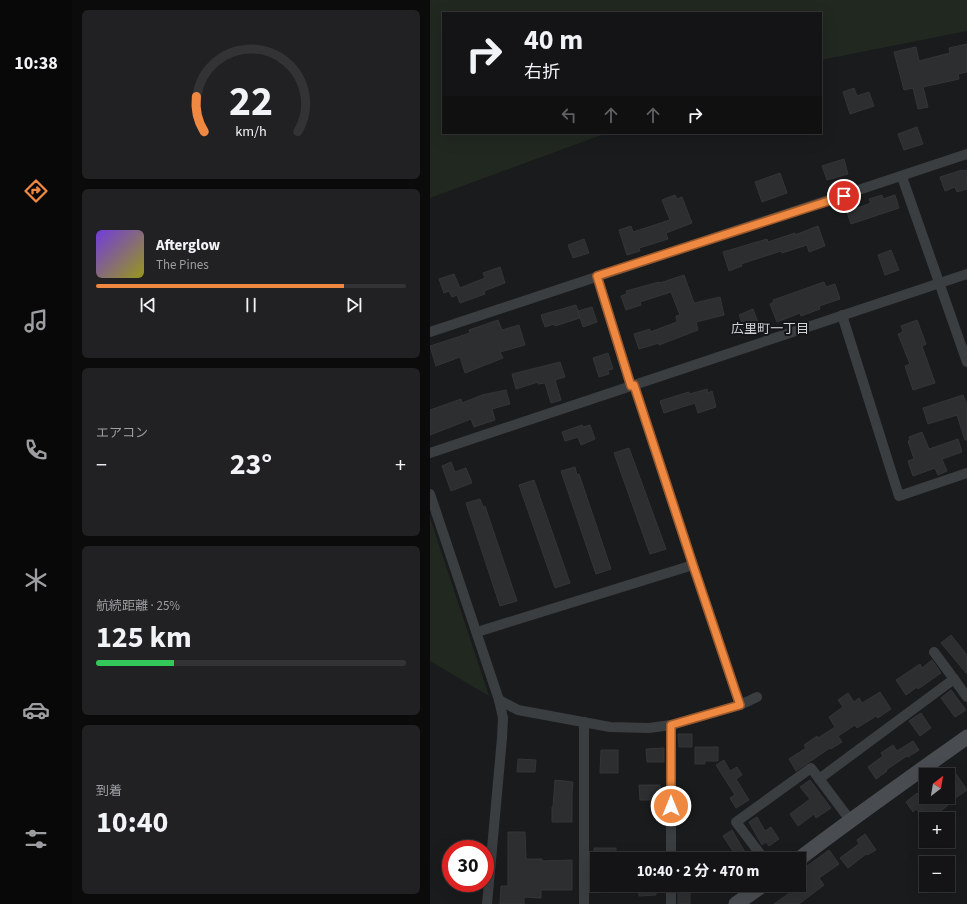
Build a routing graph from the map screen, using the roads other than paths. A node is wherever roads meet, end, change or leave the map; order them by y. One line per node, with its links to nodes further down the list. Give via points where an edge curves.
1 (967, 154): 2 (street)
2 (902, 177): 4 (street); 5 (street)
3 (967, 274): 5 (street)
4 (597, 276): 7 (street); 9 (street)
5 (939, 283): 6 (street); 8 (street)
6 (842, 315): 9 (street); 11 (street, via 899,496)
7 (430, 332)
8 (967, 362)
9 (633, 385): 10 (street); 13 (street)
10 (430, 453)
11 (967, 473)
12 (430, 494): 14 (street)
13 (693, 565): 14 (street); 20 (street)
14 (477, 632): 19 (street)
15 (934, 652): 16 (street)
16 (954, 679): 18 (street); 24 (street)
17 (757, 697): 20 (street)
18 (967, 697)
19 (499, 700): 21 (street, via 518,710); 31 (street, via 503,718 502,738)
20 (740, 705): 22 (street)
21 (584, 722): 22 (street, via 648,728); 32 (street)
22 (671, 725): 26 (street)
23 (967, 737): 25 (street)
24 (819, 779): 25 (street); 27 (street, via 811,768 736,822)
25 (850, 820): 28 (street)
26 (671, 852)
27 (759, 852)
28 (806, 854)
29 (671, 892): 33 (street)
30 (753, 892): 34 (street)
31 (487, 904)
32 (584, 904)
33 (671, 904)
34 (736, 904)

